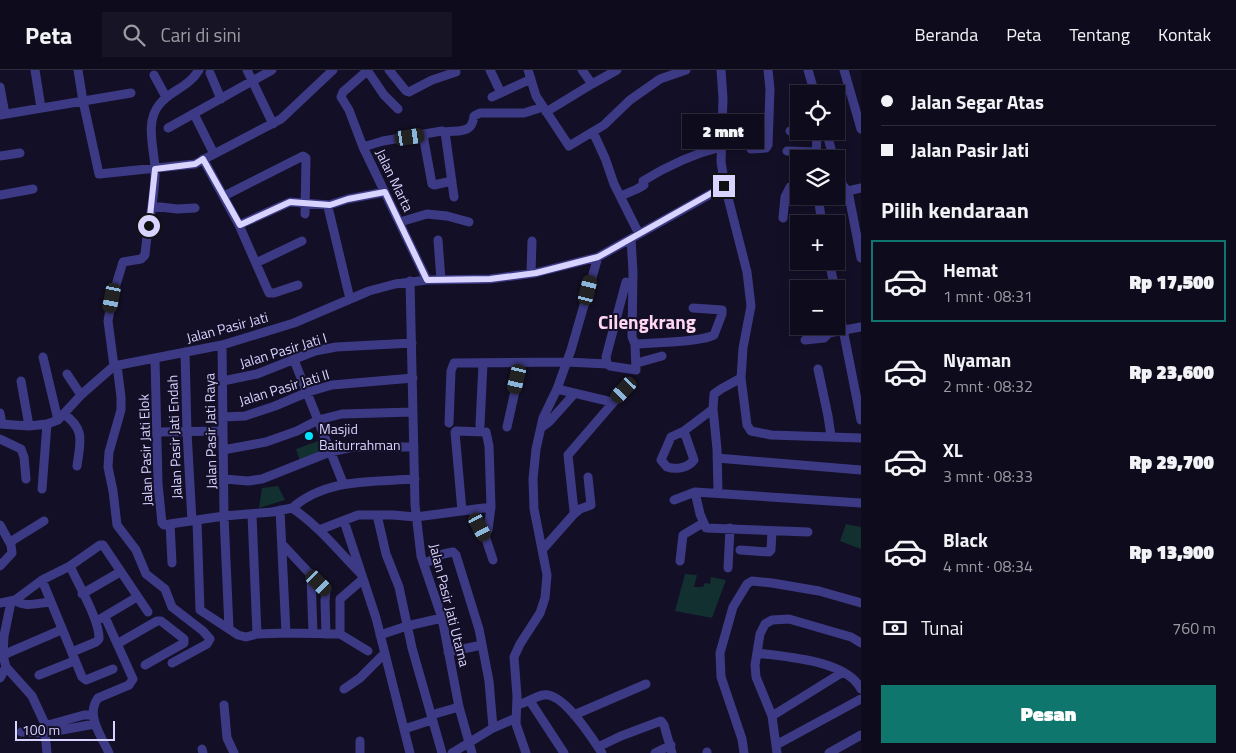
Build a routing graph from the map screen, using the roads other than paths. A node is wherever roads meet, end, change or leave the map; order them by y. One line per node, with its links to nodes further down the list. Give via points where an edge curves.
1 (35, 70): 31 (street)
2 (78, 70): 30 (street)
3 (199, 70): 27 (street, via 183,87)
4 (247, 70): 21 (street)
5 (333, 70): 36 (street)
6 (368, 70): 32 (street, via 386,98); 42 (street, Jalan Marta, via 341,97)
7 (389, 70): 17 (street, via 409,92)
8 (490, 70): 26 (street)
9 (582, 70): 22 (street)
10 (616, 70): 22 (street)
11 (686, 70): 40 (street, via 660,79)
12 (721, 70): 43 (street)
13 (768, 70): 44 (street, via 768,145 766,148)
14 (808, 70): 23 (street)
15 (844, 70): 38 (street)
16 (267, 71): 21 (street)
17 (456, 72)
18 (210, 73): 29 (street)
19 (154, 75): 27 (street)
20 (529, 75): 26 (street); 33 (street)
21 (252, 82): 29 (street); 36 (street)
22 (592, 84): 33 (street)
23 (812, 85)
24 (0, 87): 35 (street)
25 (131, 93): 30 (street)
26 (501, 94): 28 (street)
27 (166, 97): 51 (street, via 158,105 153,118 151,138)
28 (492, 97)
29 (221, 98): 34 (street)
30 (83, 101): 31 (street); 51 (street, via 99,174)
31 (41, 108): 35 (street)
32 (398, 109)
33 (544, 110): 39 (street, via 476,115 469,129); 40 (street, via 568,146)
34 (194, 114): 37 (street); 48 (street)
35 (2, 115)
36 (273, 124): 48 (street)
37 (168, 128)
38 (861, 129)
39 (445, 132): 41 (street); 52 (street)
40 (593, 132): 62 (street)
41 (424, 135): 42 (street); 52 (street, via 432,184)
42 (363, 146): 58 (street, Jalan Marta)
43 (721, 147): 53 (street); 62 (street, via 668,166 643,181 644,185 638,189)
44 (751, 148)
45 (787, 151): 46 (street)
46 (790, 151)
47 (20, 153): 49 (street)
48 (214, 154): 50 (street)
49 (0, 156)
50 (203, 159): 51 (street, via 195,164); 60 (street)
51 (155, 169): 66 (street)
52 (452, 181): 61 (street)
53 (724, 186): 73 (street); 110 (street, via 750,292)
54 (790, 187): 69 (street)
55 (845, 188): 56 (street)
56 (861, 188)
57 (33, 189): 59 (street)
58 (385, 192): 65 (street); 70 (street, Jalan Marta)
59 (0, 195)
60 (224, 196): 64 (street, via 303,156 306,158); 72 (street)
61 (454, 196)
62 (621, 196): 73 (street)
63 (845, 199): 78 (street)
64 (305, 203): 65 (street); 68 (street); 72 (street, via 290,202)
65 (330, 205): 86 (street)
66 (152, 206): 67 (street); 105 (street, via 145,256 123,262 112,298 108,321)
67 (195, 208)
68 (305, 214)
69 (783, 218)
70 (400, 222): 71 (street, via 422,214); 81 (street, Jalan Marta)
71 (469, 222)
72 (240, 225): 79 (street)
73 (635, 237): 77 (street); 94 (street, via 632,337)
74 (438, 240): 82 (street)
75 (302, 241): 79 (street)
76 (532, 241): 80 (street)
77 (598, 257): 80 (street); 101 (street)
78 (861, 258)
79 (256, 263): 85 (street, via 269,292)
80 (531, 273): 82 (street, Jalan Pasir Jati, via 490,279)
81 (427, 280): 82 (street, Jalan Pasir Jati); 83 (street, Jalan Pasir Jati)
82 (441, 280)
83 (410, 282): 86 (street, Jalan Pasir Jati); 93 (street, Jalan Pasir Jati Utama)
84 (626, 282): 104 (street, via 606,357)
85 (298, 285)
86 (350, 299): 95 (street, Jalan Pasir Jati, via 294,323)
87 (693, 308): 94 (street, via 722,310 712,337)
88 (861, 327): 89 (street)
89 (845, 330)
90 (827, 335): 92 (street)
91 (845, 335): 125 (street)
92 (804, 340)
93 (412, 343): 100 (street, Jalan Pasir Jati I, via 336,347); 109 (street, Jalan Pasir Jati Utama)
94 (635, 344): 106 (street)
95 (222, 345): 96 (street, Jalan Pasir Jati); 112 (street, Jalan Pasir Jati Raya)
96 (185, 352): 99 (street, Jalan Pasir Jati); 136 (street, Jalan Pasir Jati Endah)
97 (662, 356): 106 (street, via 647,361 645,370)
98 (43, 357): 122 (street)
99 (155, 359): 105 (street, Jalan Pasir Jati); 135 (street, Jalan Pasir Jati Elok)
100 (294, 360): 112 (street, Jalan Pasir Jati I, via 257,374); 115 (street)
101 (567, 362): 103 (street); 104 (street); 113 (street)
102 (483, 364): 103 (street); 126 (street, via 454,363); 129 (street)
103 (521, 364): 131 (street)
104 (607, 364): 106 (street)
105 (115, 366): 117 (street); 222 (street, via 121,410 108,467 117,525 136,550 146,574 165,590 172,607 210,639 207,644)
106 (637, 367)
107 (818, 369): 137 (street)
108 (67, 374): 117 (street)
109 (413, 378): 115 (street, Jalan Pasir Jati II, via 332,385); 120 (street, Jalan Pasir Jati Utama)
110 (742, 378): 119 (street, via 714,394); 137 (street, via 747,425 751,431 771,435)
111 (22, 381): 130 (street)
112 (223, 381): 123 (street, Jalan Pasir Jati Raya)
113 (557, 389): 116 (street); 132 (street)
114 (624, 390): 118 (street)
115 (308, 392): 123 (street, Jalan Pasir Jati II, via 245,416); 124 (street)
116 (575, 394): 118 (street); 132 (street)
117 (80, 395): 122 (street)
118 (612, 402): 161 (street, via 568,454)
119 (713, 409): 133 (street); 143 (street)
120 (413, 412): 124 (street, via 342,414); 140 (street, Jalan Pasir Jati Utama)
121 (0, 413): 127 (street)
122 (61, 417): 128 (street); 144 (street, via 76,423 80,438)
123 (223, 417): 134 (street, Jalan Pasir Jati Raya)
124 (318, 420): 141 (street, via 266,442); 142 (street)
125 (861, 420)
126 (449, 423)
127 (1, 424): 130 (street)
128 (47, 424): 130 (street); 151 (street)
129 (480, 425)
130 (29, 426)
131 (507, 427)
132 (541, 428): 179 (street, via 533,480 534,509)
133 (684, 430): 133 (street, via 694,460 687,466 667,467 661,460 667,443)
134 (223, 431): 136 (street); 141 (street, Jalan Pasir Jati Raya)
135 (158, 432): 136 (street); 170 (street, Jalan Pasir Jati Elok, via 161,521 164,525)
136 (187, 432): 167 (street, Jalan Pasir Jati Endah)
137 (831, 436): 138 (street)
138 (861, 438)
139 (0, 440): 147 (street, via 21,449)
140 (414, 447): 142 (street, via 353,447); 148 (street, Jalan Pasir Jati Utama)
141 (223, 450): 149 (street, Jalan Pasir Jati Raya)
142 (330, 452): 149 (street, via 262,479); 150 (street)
143 (717, 458): 145 (street); 153 (street)
144 (77, 466)
145 (861, 470)
146 (588, 477): 179 (street, via 591,505 574,514)
147 (26, 479)
148 (415, 479): 150 (street); 165 (street, Jalan Pasir Jati Utama)
149 (224, 480): 164 (street, Jalan Pasir Jati Raya)
150 (343, 483): 156 (street, via 322,490)
151 (42, 489)
152 (695, 492): 153 (street); 154 (street); 169 (street)
153 (718, 493): 155 (street)
154 (674, 500)
155 (861, 504)
156 (292, 508): 158 (street); 173 (street)
157 (491, 508): 159 (street); 160 (street, via 488,434 456,431); 176 (street)
158 (280, 510): 162 (street); 178 (street)
159 (472, 510): 160 (street); 176 (street)
160 (462, 511): 165 (street)
161 (574, 512)
162 (252, 515): 164 (street); 208 (street)
163 (377, 515): 165 (street); 168 (street, via 358,515); 204 (street)
164 (224, 516): 167 (street); 205 (street, Jalan Pasir Jati Raya)
165 (416, 517): 184 (street, Jalan Pasir Jati Utama)
166 (44, 521): 177 (street)
167 (194, 521): 170 (street); 205 (street, Jalan Pasir Jati Endah, via 200,610)
168 (344, 521): 173 (street); 190 (street)
169 (703, 523): 172 (street, via 709,529); 182 (street, via 683,535)
170 (170, 524): 183 (street)
171 (0, 525): 177 (street)
172 (730, 528): 174 (street); 187 (street)
173 (319, 530): 190 (street)
174 (772, 530): 175 (street); 180 (street, via 770,552)
175 (808, 532)
176 (485, 536): 181 (street)
177 (10, 542): 185 (street, via 12,553)
178 (282, 544): 189 (street); 207 (street)
179 (543, 549): 235 (street, via 547,575 545,598 540,613 514,657)
180 (740, 550)
181 (493, 560)
182 (680, 561)
183 (172, 563)
184 (424, 564): 202 (street, Jalan Pasir Jati Utama); 215 (street, via 448,552 456,555)
185 (0, 566)
186 (70, 566): 188 (street, via 103,545); 191 (street); 193 (street)
187 (728, 568)
188 (120, 572): 193 (street); 194 (street)
189 (312, 576): 192 (street); 209 (street)
190 (363, 577): 195 (street); 212 (street)
191 (42, 580): 196 (street); 197 (street)
192 (326, 591): 195 (street); 210 (street)
193 (82, 594): 203 (street)
194 (137, 597): 200 (street); 201 (street)
195 (340, 599): 211 (street)
196 (13, 601): 197 (street, via 25,605); 198 (street); 220 (street, via 5,625)
197 (50, 602): 206 (street)
198 (0, 603)
199 (861, 603): 263 (street, via 819,590 752,581 747,584 733,607 720,653 721,677)
200 (148, 612)
201 (105, 617): 203 (street); 214 (street)
202 (442, 618): 204 (street); 217 (street, Jalan Pasir Jati Utama)
203 (96, 622): 221 (street, via 99,639)
204 (407, 626): 212 (street); 239 (street)
205 (229, 628): 208 (street, via 242,636)
206 (61, 630): 220 (street); 221 (street)
207 (286, 633): 208 (street); 209 (street)
208 (257, 634)
209 (313, 634): 210 (street)
210 (326, 634): 211 (street)
211 (340, 634): 216 (street)
212 (380, 635): 219 (street)
213 (861, 643): 218 (street, via 851,637 789,620 772,620 765,624 760,634)
214 (117, 644): 223 (street, via 158,621 184,639 184,643); 241 (street, via 133,679 129,685 98,698)
215 (482, 645): 217 (street); 242 (street)
216 (368, 651)
217 (448, 652): 236 (street, Jalan Pasir Jati Utama)
218 (757, 652): 226 (street, via 817,662); 238 (street, via 756,677)
219 (385, 653): 230 (street); 243 (street)
220 (3, 655): 224 (street)
221 (73, 656): 225 (street, via 82,678 86,680); 227 (street)
222 (172, 663)
223 (145, 665)
224 (6, 667): 228 (street); 241 (street, via 32,696 48,725 84,715)
225 (113, 669)
226 (843, 672): 231 (street); 238 (street)
227 (40, 675)
228 (0, 678)
229 (646, 684): 237 (street)
230 (344, 689)
231 (861, 689)
232 (861, 699): 250 (street)
233 (530, 701): 235 (street); 237 (street, via 544,695 555,697); 261 (street)
234 (224, 705): 252 (street)
235 (517, 705): 240 (street)
236 (459, 707): 239 (street); 248 (street, Jalan Pasir Jati Utama)
237 (574, 715): 251 (street)
238 (772, 716): 250 (street)
239 (432, 717): 243 (street); 257 (street)
240 (516, 718): 242 (street); 260 (street)
241 (94, 719): 245 (street); 254 (street)
242 (493, 728): 248 (street)
243 (404, 729): 256 (street)
244 (21, 732): 245 (street)
245 (45, 733): 253 (street)
246 (861, 735): 264 (street)
247 (360, 741): 255 (street)
248 (469, 744): 258 (street); 259 (street, Jalan Pasir Jati Utama)
249 (671, 749): 251 (street, via 661,721 621,736); 262 (street)
250 (776, 749)
251 (600, 750)
252 (230, 751)
253 (46, 753)
254 (110, 753)
255 (360, 753)
256 (410, 753)
257 (442, 753)
258 (452, 753)
259 (472, 753)
260 (526, 753)
261 (564, 753)
262 (655, 753)
263 (744, 753)
264 (829, 753)

